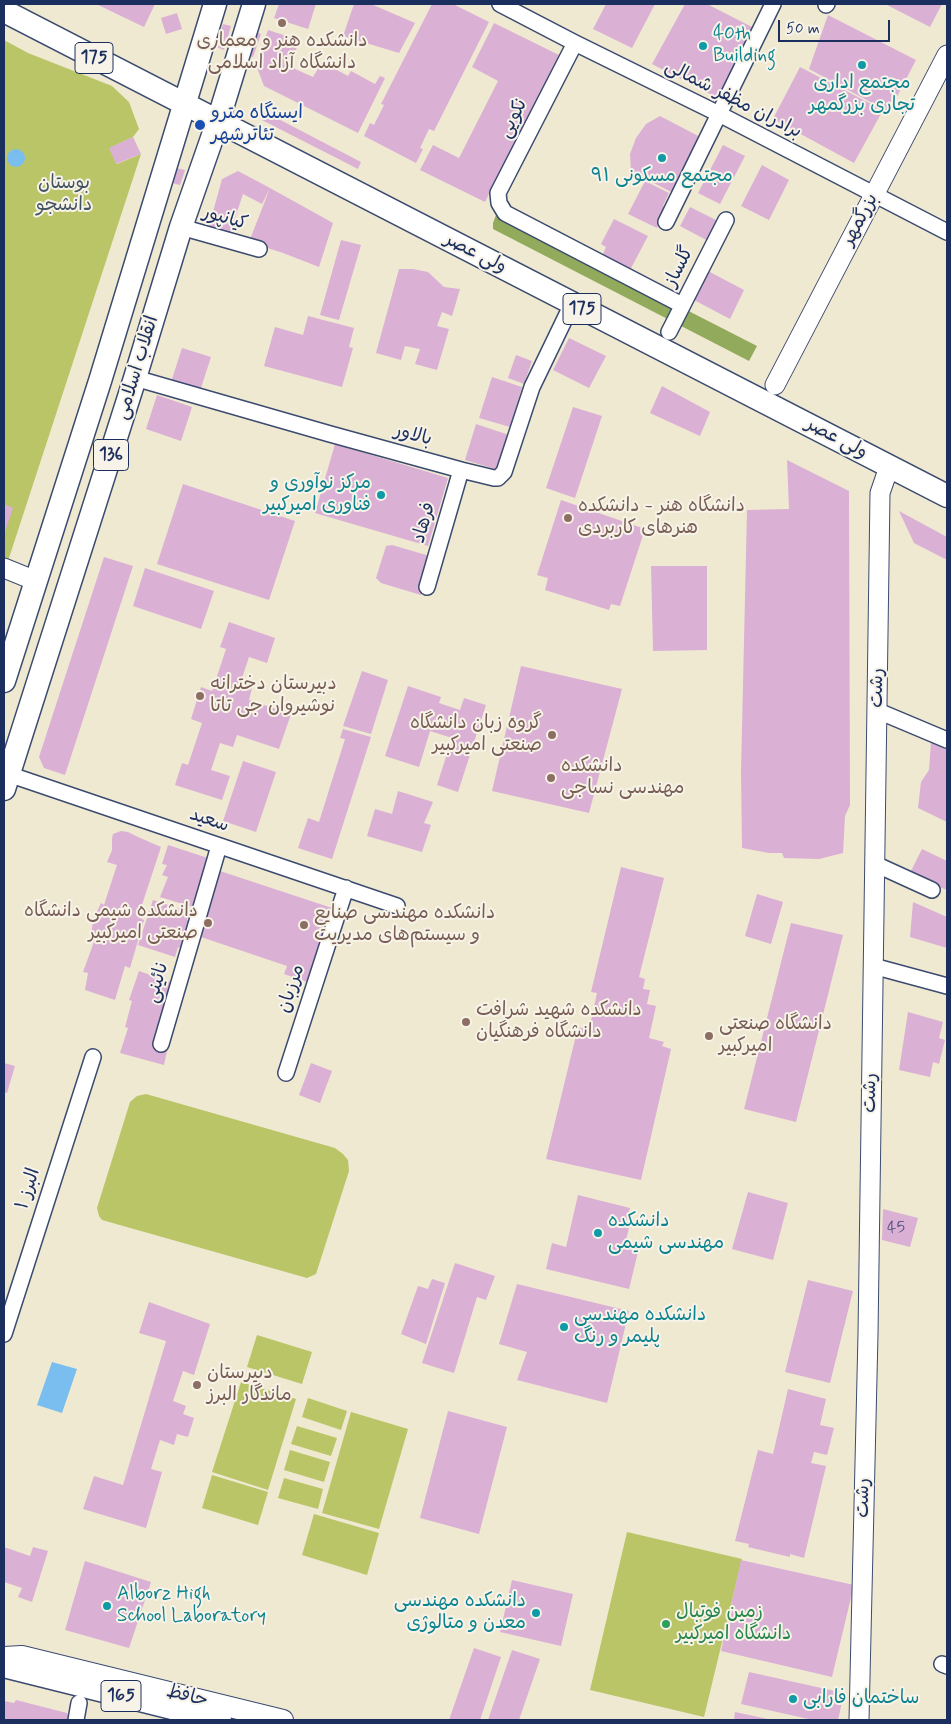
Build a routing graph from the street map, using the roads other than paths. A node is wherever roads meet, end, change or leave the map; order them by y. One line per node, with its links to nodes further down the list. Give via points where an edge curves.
1 (215, 4): 8 (main road, انقلاب اسلامی / 136)
2 (254, 4): 10 (main road, انقلاب اسلامی / 136)
3 (500, 4): 6 (street, برادران مظفر شمالی)
4 (773, 4): 9 (street)
5 (4, 11): 8 (main road, ولی عصر / 175)
6 (575, 43): 9 (street, برادران مظفر شمالی); 18 (street, نکویی, via 498,193 499,203 505,212)
7 (947, 55): 11 (street, بزرگمهر)
8 (183, 104): 10 (main road, ولی عصر / 175); 26 (main road, انقلاب اسلامی / 136)
9 (719, 114): 11 (street, برادران مظفر شمالی); 13 (street)
10 (218, 121): 14 (main road, انقلاب اسلامی / 136); 17 (main road, ولی عصر / 175)
11 (874, 195): 15 (street, برادران مظفر شمالی); 21 (street, بزرگمهر)
12 (726, 220): 18 (street, گلساز)
13 (666, 222)
14 (180, 227): 16 (street, کیانپور); 20 (main road, انقلاب اسلامی / 136)
15 (947, 232)
16 (259, 249)
17 (572, 304): 21 (main road, ولی عصر / 175); 23 (street, بالاور, via 532,387 502,476 494,478)
18 (682, 305): 19 (street, گلساز)
19 (669, 332)
20 (136, 378): 23 (street, بالاور); 31 (main road, انقلاب اسلامی / 136)
21 (771, 394): 22 (main road, ولی عصر / 175)
22 (889, 467): 24 (main road, ولی عصر / 175); 29 (street, رشت, via 880,493)
23 (461, 470): 27 (street, فرهاد)
24 (947, 496)
25 (4, 568): 26 (street)
26 (36, 581): 28 (main road, انقلاب اسلامی / 136)
27 (427, 587)
28 (4, 681)
29 (878, 711): 30 (street); 33 (street, رشت)
30 (947, 740)
31 (6, 782): 32 (street, سعید)
32 (219, 846): 34 (street, سعید); 39 (street, نائینی)
33 (875, 864): 35 (street); 37 (street, رشت)
34 (346, 888): 36 (street, سعید); 41 (street, مرزبان)
35 (932, 890)
36 (397, 906)
37 (873, 966): 38 (street); 49 (street, رشت)
38 (947, 986)
39 (161, 1044)
40 (93, 1057): 42 (street, البرز ۱)
41 (286, 1073)
42 (4, 1334)
43 (4, 1657): 48 (main road, حافظ / 165, via 22,1656)
44 (13, 1669): 47 (main road, 165)
45 (79, 1703): 46 (street)
46 (76, 1720)
47 (220, 1720)
48 (283, 1720)
49 (859, 1720)

